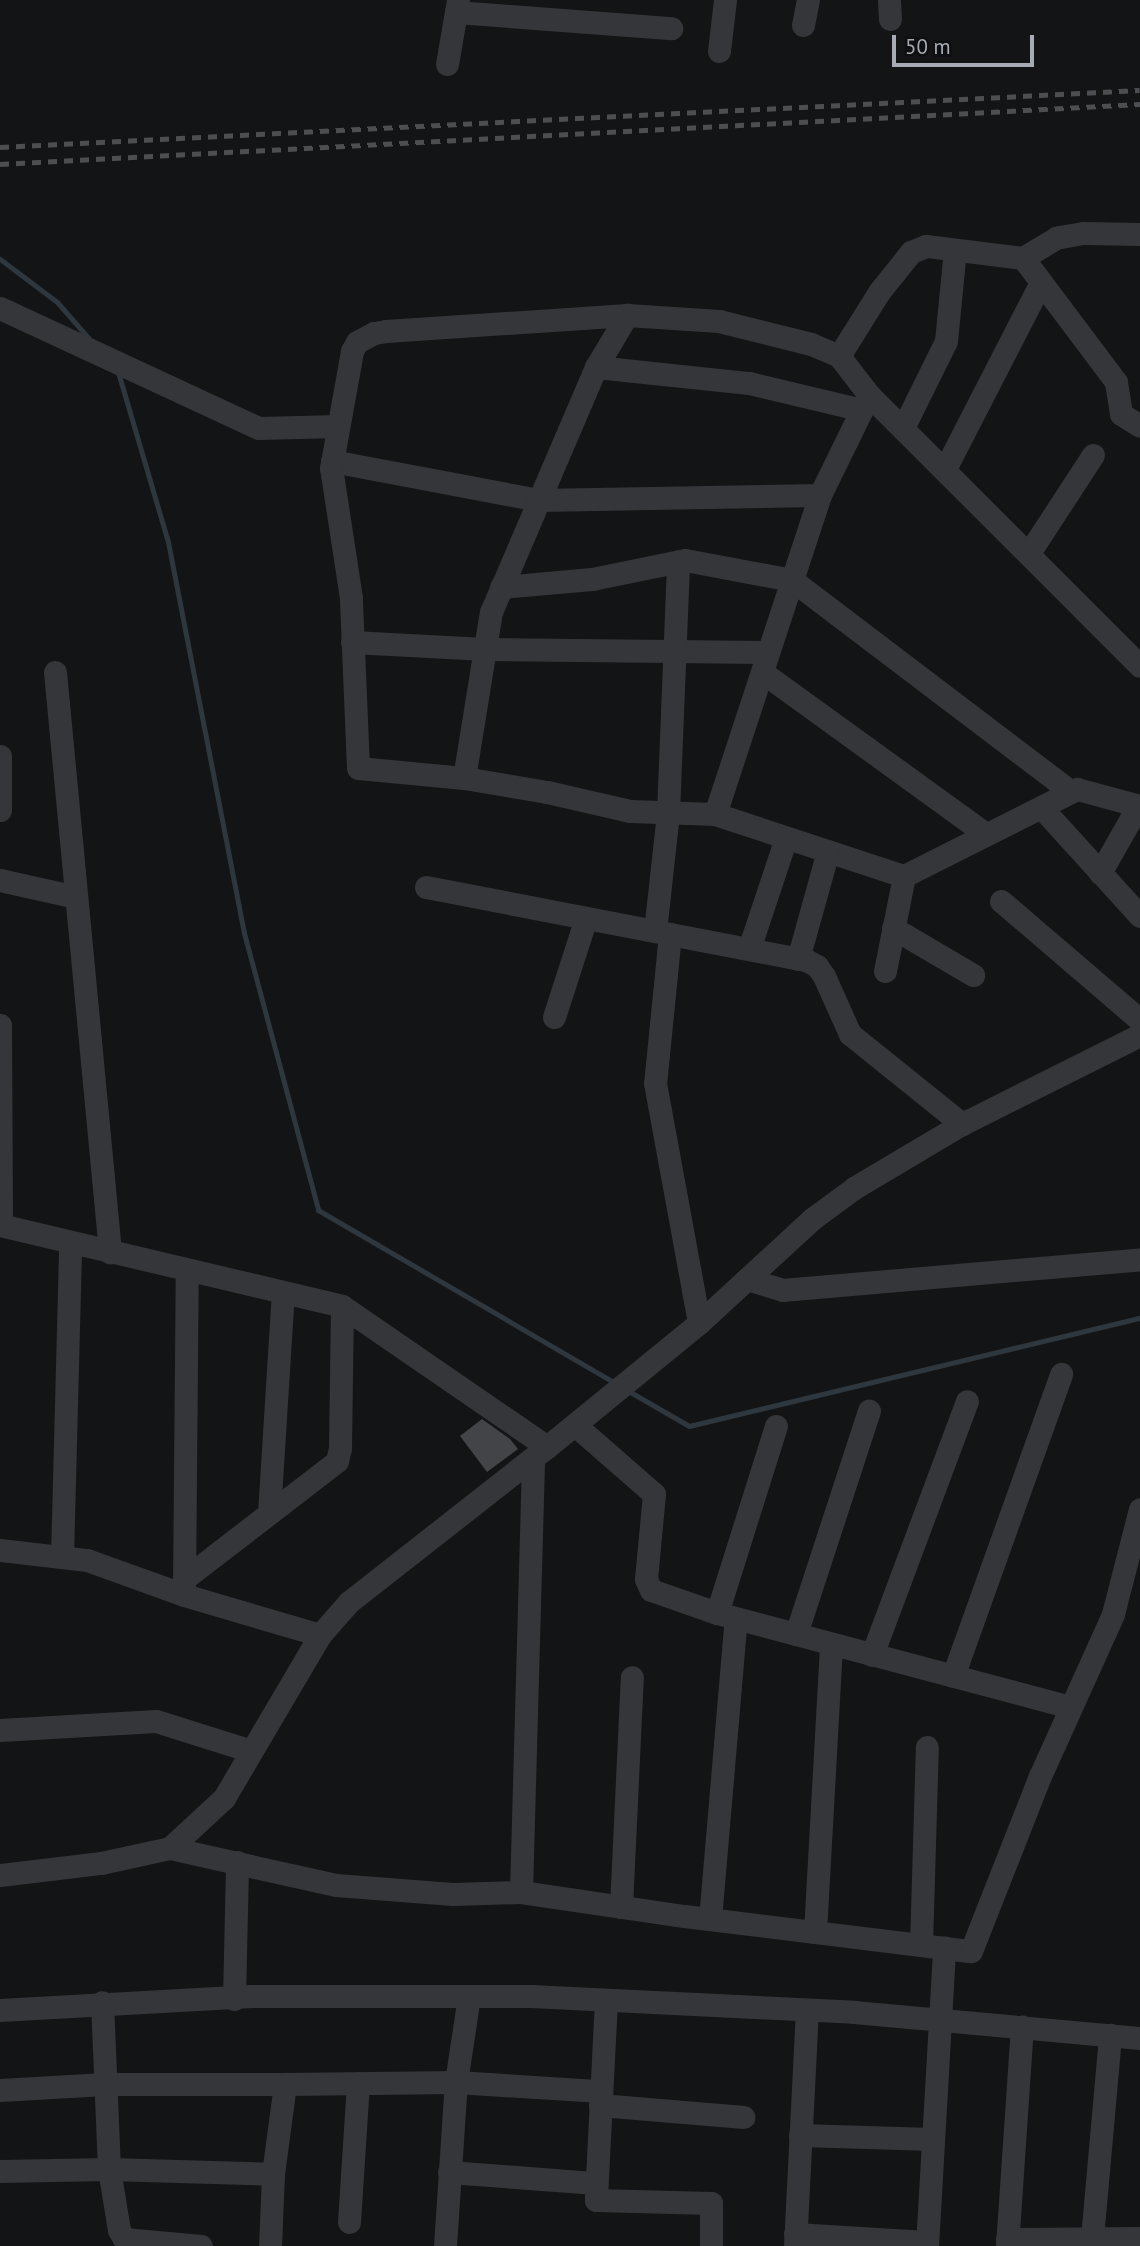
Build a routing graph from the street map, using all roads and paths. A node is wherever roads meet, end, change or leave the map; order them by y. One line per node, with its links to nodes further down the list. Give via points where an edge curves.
1 (725, 0): 6 (street)
2 (808, 0): 4 (street)
3 (457, 6): 5 (street); 7 (street)
4 (803, 25)
5 (671, 29)
6 (719, 51)
7 (447, 64)
8 (1140, 234): 10 (street, via 1056,237)
9 (955, 250): 10 (street); 14 (street, via 926,246 911,252 879,292); 19 (street, via 946,341)
10 (1023, 258): 11 (street)
11 (1041, 282): 18 (street, via 1116,382 1121,414); 22 (street)
12 (0, 308): 17 (street, via 259,428)
13 (627, 315): 14 (street, via 719,321 811,344); 15 (street); 17 (street, via 374,333 357,342 352,351)
14 (839, 356): 16 (street)
15 (596, 367): 16 (street, via 749,383); 24 (street)
16 (866, 402): 19 (street); 23 (street)
17 (338, 426): 21 (street)
18 (1140, 426)
19 (903, 428): 22 (street)
20 (1093, 455): 25 (street)
21 (332, 461): 24 (street); 29 (street, via 351,598)
22 (945, 469): 25 (street)
23 (820, 495): 24 (street); 27 (street)
24 (538, 500): 28 (street)
25 (1029, 553): 32 (street)
26 (678, 561): 27 (street); 28 (street, via 592,579); 31 (street)
27 (792, 580): 33 (street); 37 (street)
28 (502, 587): 30 (street, via 491,612)
29 (352, 642): 30 (street); 36 (street, via 358,768)
30 (485, 649): 31 (street); 36 (street)
31 (677, 651): 33 (street); 41 (street)
32 (1138, 657)
33 (765, 662): 42 (street); 43 (street)
34 (55, 672): 50 (street)
35 (0, 756): 40 (street)
36 (464, 778): 41 (street, via 630,811)
37 (1070, 792): 38 (street, via 1077,789); 39 (street)
38 (1139, 806): 46 (street)
39 (1041, 807): 43 (street); 46 (street)
40 (0, 810)
41 (668, 813): 42 (street); 55 (street)
42 (715, 814): 44 (street)
43 (986, 834): 47 (street)
44 (786, 838): 45 (street); 56 (street)
45 (828, 851): 47 (street); 57 (street)
46 (1100, 873): 52 (street)
47 (904, 876): 54 (street)
48 (0, 880): 50 (street)
49 (426, 887): 53 (street)
50 (76, 897): 67 (street)
51 (1001, 901): 61 (street)
52 (1140, 916)
53 (586, 918): 55 (street); 60 (street)
54 (893, 928): 58 (street); 59 (street)
55 (663, 933): 56 (street); 73 (street, via 655,1083)
56 (749, 949): 57 (street)
57 (798, 959): 64 (street, via 817,966 824,976 850,1034)
58 (885, 971)
59 (973, 975)
60 (554, 1017)
61 (1140, 1020)
62 (0, 1025): 65 (street)
63 (1140, 1035): 64 (street)
64 (962, 1124): 70 (street, via 854,1188 812,1219)
65 (0, 1225): 66 (street)
66 (71, 1243): 67 (street); 83 (street)
67 (110, 1252): 69 (street)
68 (1140, 1259): 70 (street, via 782,1290)
69 (187, 1270): 71 (street); 84 (street)
70 (747, 1279): 73 (street)
71 (283, 1292): 72 (street); 81 (street)
72 (342, 1306): 79 (street); 81 (street, via 340,1455)
73 (699, 1323): 77 (street)
74 (1061, 1374): 90 (street)
75 (967, 1401): 89 (street)
76 (869, 1411): 86 (street)
77 (575, 1424): 79 (street); 85 (street, via 654,1494 648,1587)
78 (776, 1426): 85 (street)
79 (540, 1453): 87 (street, via 349,1602); 99 (street)
80 (1140, 1509): 92 (street, via 1113,1614)
81 (270, 1513): 84 (street)
82 (0, 1550): 83 (street)
83 (62, 1557): 84 (street)
84 (184, 1587): 87 (street)
85 (726, 1616): 86 (street); 101 (street)
86 (796, 1634): 88 (street)
87 (320, 1635): 95 (street)
88 (831, 1644): 89 (street); 102 (street)
89 (872, 1655): 90 (street)
90 (953, 1676): 92 (street)
91 (632, 1678): 100 (street)
92 (1071, 1707): 104 (street, via 971,1951)
93 (0, 1730): 95 (street, via 156,1721)
94 (927, 1747): 103 (street)
95 (251, 1751): 96 (street, via 224,1798)
96 (170, 1848): 97 (street); 98 (street, via 101,1863)
97 (237, 1862): 99 (street, via 379,1891); 106 (street)
98 (0, 1875)
99 (521, 1892): 100 (street)
100 (621, 1907): 101 (street)
101 (710, 1919): 102 (street)
102 (815, 1932): 103 (street)
103 (921, 1945): 104 (street)
104 (944, 1947): 111 (street)
105 (469, 1996): 106 (street); 107 (street); 115 (street)
106 (234, 1999): 108 (street)
107 (606, 2000): 110 (street); 120 (street)
108 (102, 2002): 109 (street); 117 (street)
109 (0, 2010)
110 (807, 2010): 111 (street); 122 (street)
111 (937, 2020): 112 (street); 123 (street)
112 (1022, 2027): 113 (street); 133 (street)
113 (1110, 2035): 114 (street); 130 (street)
114 (1140, 2038)
115 (456, 2082): 116 (street); 120 (street); 126 (street)
116 (358, 2083): 118 (street); 129 (street)
117 (105, 2084): 118 (street); 119 (street); 124 (street)
118 (285, 2084): 127 (street)
119 (0, 2090)
120 (601, 2098): 121 (street); 128 (street)
121 (743, 2117)
122 (800, 2135): 123 (street); 132 (street)
123 (932, 2138): 134 (street)
124 (109, 2169): 125 (street); 127 (street); 135 (street, via 124,2239)
125 (0, 2171)
126 (449, 2172): 128 (street); 137 (street)
127 (273, 2174): 136 (street)
128 (597, 2183): 138 (street, via 596,2200 711,2203)
129 (349, 2222)
130 (1092, 2238): 131 (street); 133 (street)
131 (1140, 2238)
132 (795, 2240): 134 (street)
133 (1007, 2242)
134 (927, 2244)
135 (201, 2246)
136 (270, 2246)
137 (445, 2246)
138 (711, 2246)

